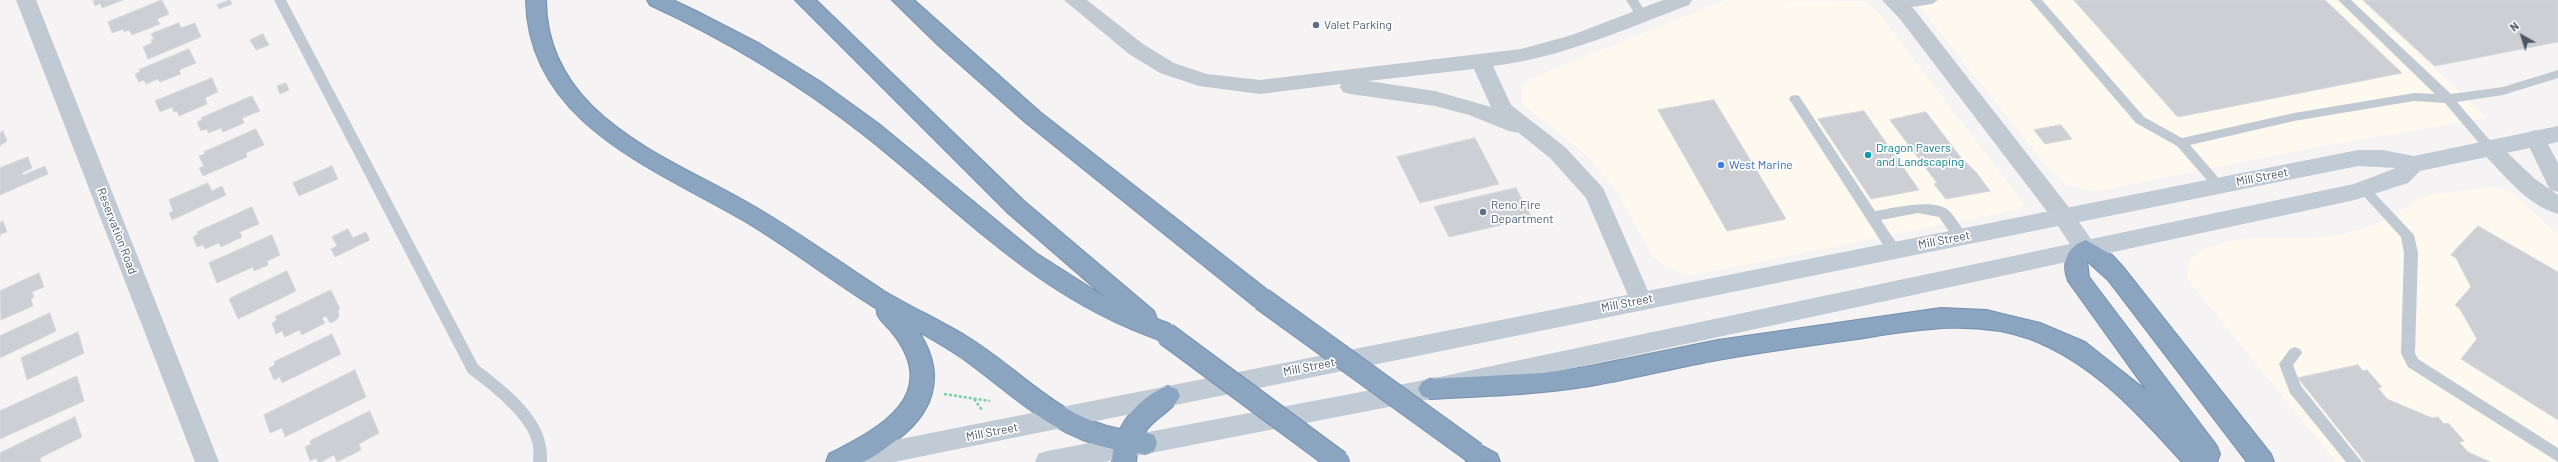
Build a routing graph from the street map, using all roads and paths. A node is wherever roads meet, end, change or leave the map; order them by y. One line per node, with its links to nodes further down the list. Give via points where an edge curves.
1 (26, 0): 48 (street, Reservation Road)
2 (280, 0): 49 (lane, via 473,369 494,385 528,421 541,445)
3 (536, 0): 34 (highway, via 539,38 549,65 567,91 603,126 635,150 753,216)
4 (657, 0): 36 (highway, via 742,43 805,82 898,152 1011,247 1064,283 1114,312)
5 (805, 0): 36 (highway, via 1016,207)
6 (902, 0): 47 (highway, bridge, via 978,71 1043,126 1262,299)
7 (1074, 0): 16 (street, via 1136,49 1167,68 1224,85)
8 (1682, 0): 13 (street)
9 (1932, 0): 12 (lane)
10 (2036, 0): 22 (lane, via 2140,120)
11 (2344, 0): 18 (lane)
12 (1896, 3): 29 (street)
13 (1637, 8): 14 (street, via 1543,51)
14 (1480, 62): 16 (street); 21 (street, via 1504,110)
15 (2558, 74): 18 (lane, via 2503,91)
16 (1279, 86): 21 (street, via 1371,88 1440,100 1488,113)
17 (1795, 99): 30 (lane)
18 (2448, 99): 22 (lane, via 2399,99 2294,117); 23 (lane)
19 (2558, 134): 20 (main road, Mill Street)
20 (2536, 138): 23 (main road, Mill Street); 25 (street)
21 (1545, 142): 35 (street, via 1572,165 1595,194)
22 (2181, 143): 26 (lane)
23 (2489, 147): 24 (main road, Mill Street); 28 (street, via 2527,185)
24 (2414, 164): 26 (main road, Mill Street, via 2382,158 2358,158); 27 (main road, Mill Street, via 2400,177)
25 (2558, 184)
26 (2218, 185): 29 (main road, Mill Street)
27 (2364, 189): 32 (main road, Mill Street); 46 (lane, via 2407,235 2411,253 2408,353 2413,363)
28 (2558, 206)
29 (2063, 216): 31 (main road, Mill Street); 32 (main road)
30 (1872, 217): 31 (lane, via 1918,208 1943,213); 33 (lane)
31 (1960, 236): 33 (main road, Mill Street)
32 (2086, 249): 38 (main road, Mill Street); 54 (highway, via 2075,264 2079,281); 55 (highway, via 2116,274)
33 (1894, 250): 35 (main road, Mill Street)
34 (874, 296): 44 (highway, via 973,353); 50 (highway, via 915,347 923,367 922,386 916,404 901,424 886,436)
35 (1641, 300): 40 (main road, Mill Street)
36 (1164, 332): 52 (highway, bridge)
37 (2295, 353): 56 (lane, via 2286,364 2295,389)
38 (1430, 389): 45 (main road, Mill Street); 53 (highway, via 1543,383 1763,343 1941,317 1970,318 2032,330 2077,349 2142,401)
39 (941, 394): 41 (path)
40 (1168, 396): 44 (main road, Mill Street); 45 (highway, via 1143,415)
41 (974, 399): 42 (path); 43 (path)
42 (990, 401)
43 (982, 410)
44 (1060, 418): 45 (highway); 50 (main road, Mill Street)
45 (1130, 448): 51 (main road, Mill Street)
46 (2558, 456)
47 (1481, 458)
48 (207, 462)
49 (540, 462)
50 (839, 462)
51 (1047, 462)
52 (1339, 462)
53 (2198, 462)
54 (2214, 462)
55 (2262, 462)
56 (2355, 462)

